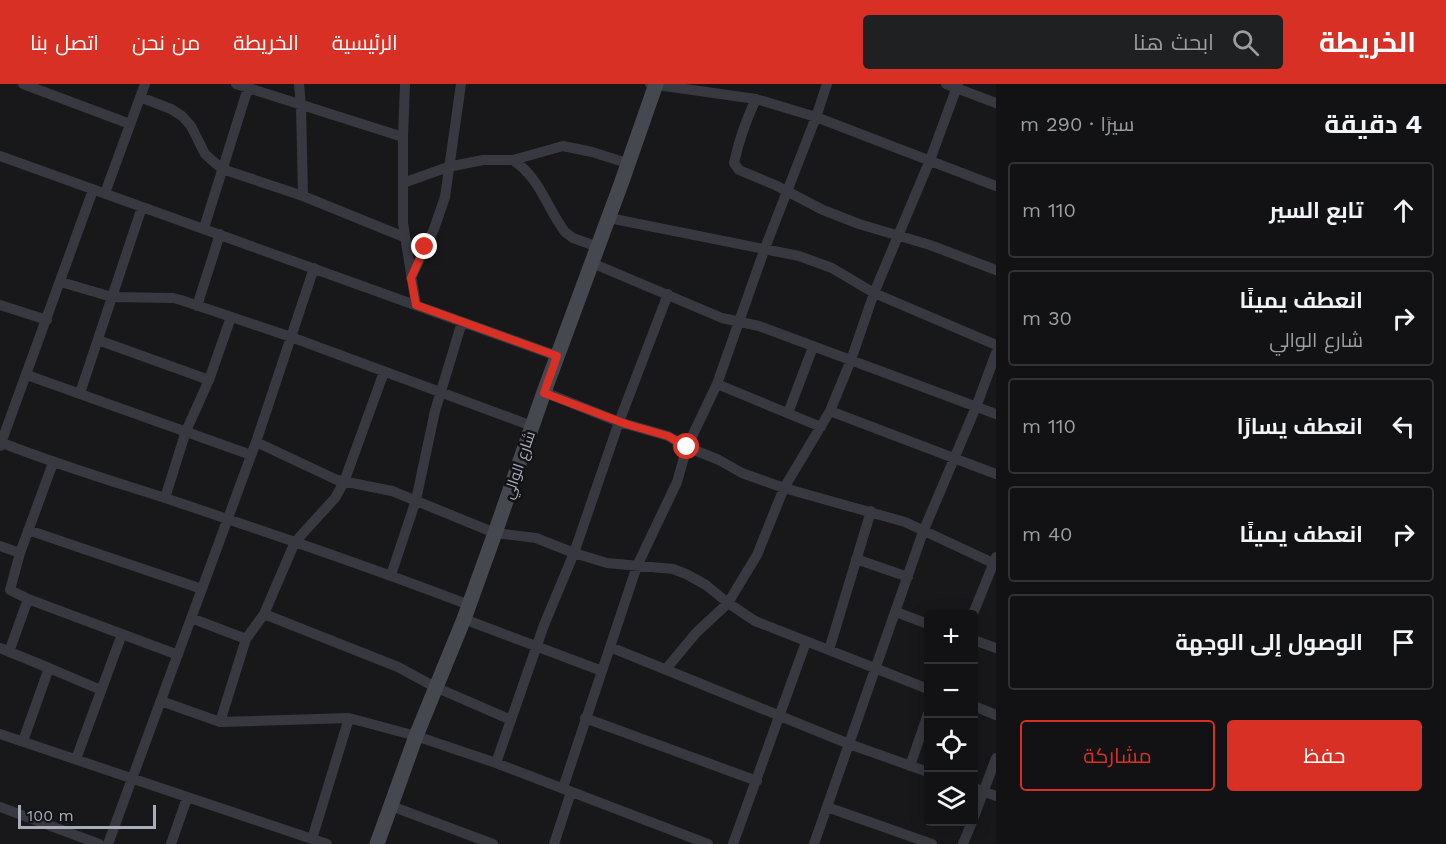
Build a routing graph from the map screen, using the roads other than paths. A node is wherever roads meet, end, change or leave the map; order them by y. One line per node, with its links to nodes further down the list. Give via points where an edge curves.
1 (23, 84): 16 (street)
2 (146, 84): 11 (street)
3 (236, 84): 10 (street)
4 (299, 84): 14 (street)
5 (461, 84): 22 (street)
6 (653, 84): 12 (street); 21 (main road, شارع الوالي)
7 (827, 84): 15 (street)
8 (402, 85): 17 (street)
9 (954, 85): 13 (street); 20 (street)
10 (248, 88): 14 (street); 23 (street)
11 (140, 98): 16 (street); 23 (street, via 182,116 205,154)
12 (756, 99): 15 (street); 27 (street, via 744,124 734,163 739,170)
13 (996, 104)
14 (302, 106): 17 (street); 29 (street)
15 (816, 117): 20 (street); 27 (street)
16 (130, 124): 28 (street)
17 (403, 137): 24 (street)
18 (0, 156): 26 (street)
19 (513, 160): 21 (street, via 563,146); 22 (street, via 483,160); 36 (street, via 536,180 565,232)
20 (930, 160): 25 (street); 34 (street)
21 (627, 164): 31 (main road, شارع الوالي)
22 (448, 167): 24 (street); 41 (street, via 445,197)
23 (222, 169): 29 (street); 32 (street)
24 (403, 183): 35 (street)
25 (996, 186)
26 (93, 189): 28 (street); 42 (street)
27 (788, 192): 34 (street, via 823,210); 37 (street)
28 (105, 194): 30 (street)
29 (303, 196): 35 (street)
30 (142, 207): 32 (street); 45 (street)
31 (609, 218): 36 (main road, شارع الوالي); 37 (street)
32 (204, 228): 33 (street)
33 (220, 234): 39 (street); 48 (street)
34 (898, 236): 40 (street); 43 (street)
35 (404, 237): 41 (street)
36 (598, 247): 38 (main road, شارع الوالي)
37 (765, 248): 43 (street, via 832,268); 51 (street)
38 (592, 263): 44 (street); 58 (main road, شارع الوالي)
39 (314, 268): 47 (street); 53 (street)
40 (996, 270)
41 (411, 278): 47 (street)
42 (61, 282): 45 (street); 50 (street)
43 (874, 293): 55 (street); 59 (street)
44 (668, 294): 51 (street, via 722,318); 71 (street)
45 (112, 297): 48 (street, via 173,298); 54 (street)
46 (0, 305): 50 (street)
47 (416, 305): 52 (street)
48 (197, 306): 49 (street)
49 (231, 316): 53 (street); 62 (street)
50 (47, 320): 61 (street)
51 (739, 321): 56 (street); 63 (street)
52 (462, 322): 58 (street); 65 (street)
53 (291, 337): 60 (street); 75 (street)
54 (98, 340): 62 (street); 64 (street)
55 (996, 345)
56 (813, 347): 59 (street); 69 (street)
57 (996, 353): 67 (street)
58 (557, 356): 66 (main road, شارع الوالي)
59 (851, 360): 67 (street); 68 (street)
60 (384, 372): 65 (street); 82 (street)
61 (27, 375): 64 (street); 76 (street)
62 (209, 380): 74 (street)
63 (717, 384): 69 (street); 77 (street)
64 (80, 393): 74 (street)
65 (440, 393): 72 (street); 85 (street)
66 (544, 393): 71 (street); 72 (main road, شارع الوالي)
67 (976, 407): 70 (street); 79 (street)
68 (830, 411): 73 (street); 79 (street)
69 (788, 413): 73 (street)
70 (996, 414)
71 (619, 422): 77 (street, via 668,436); 94 (street)
72 (532, 426): 90 (main road, شارع الوالي)
73 (821, 427): 83 (street)
74 (186, 431): 78 (street); 84 (street)
75 (256, 442): 78 (street); 82 (street)
76 (0, 444): 80 (street)
77 (687, 447): 83 (street); 97 (street, via 676,482)
78 (251, 455): 87 (street)
79 (955, 458): 81 (street); 89 (street)
80 (53, 463): 84 (street); 88 (street)
81 (996, 474)
82 (344, 482): 85 (street, via 371,485); 91 (street, via 335,498)
83 (784, 488): 86 (street); 103 (street, via 753,562)
84 (165, 498): 87 (street)
85 (416, 500): 90 (street); 98 (street)
86 (871, 511): 89 (street); 95 (street)
87 (227, 519): 91 (street); 101 (street)
88 (28, 530): 93 (street); 101 (street)
89 (923, 532): 96 (street); 99 (street)
90 (495, 533): 94 (street, via 536,538); 105 (main road, شارع الوالي)
91 (295, 542): 98 (street); 107 (street)
92 (0, 546): 93 (street)
93 (20, 553): 102 (street, via 9,587)
94 (574, 553): 97 (street, via 607,563); 114 (street)
95 (856, 559): 99 (street); 118 (street)
96 (995, 560): 100 (street)
97 (637, 566): 103 (street, via 686,574); 115 (street)
98 (391, 575): 105 (street)
99 (908, 577): 106 (street)
100 (992, 579): 104 (street)
101 (202, 589): 108 (street)
102 (28, 599): 110 (street); 117 (street)
103 (728, 603): 113 (street, via 755,621); 121 (street)
104 (976, 610)
105 (466, 612): 114 (street); 124 (main road, شارع الوالي)
106 (896, 612): 109 (street); 122 (street)
107 (264, 614): 111 (street); 124 (street, via 398,667)
108 (191, 618): 111 (street); 119 (street)
109 (924, 622)
110 (122, 634): 119 (street); 126 (street)
111 (246, 639): 135 (street)
112 (978, 641): 116 (street)
113 (806, 642): 118 (street); 130 (street)
114 (537, 647): 123 (street); 134 (street)
115 (610, 647): 121 (street); 123 (street)
116 (996, 648)
117 (5, 650): 120 (street)
118 (829, 650): 122 (street)
119 (178, 655): 127 (street)
120 (49, 668): 126 (street); 138 (street)
121 (666, 669): 130 (street)
122 (876, 669): 125 (street); 139 (street)
123 (602, 670): 132 (street)
124 (435, 687): 134 (street); 137 (main road, شارع الوالي)
125 (924, 687)
126 (102, 690): 141 (street)
127 (160, 701): 135 (street); 145 (street)
128 (978, 708): 129 (street)
129 (996, 715)
130 (779, 716): 139 (street); 146 (street)
131 (349, 718): 135 (street); 137 (street); 155 (street)
132 (585, 718): 146 (street); 147 (street)
133 (927, 718): 143 (street)
134 (511, 720): 142 (street)
135 (220, 722)
136 (0, 734): 138 (street)
137 (416, 736): 142 (street); 151 (main road, شارع الوالي)
138 (22, 741): 141 (street)
139 (849, 744): 143 (street); 153 (street)
140 (996, 758): 148 (street)
141 (76, 759): 145 (street)
142 (496, 763): 147 (street)
143 (910, 766): 144 (street)
144 (924, 771)
145 (132, 778): 150 (street); 157 (street)
146 (756, 782): 164 (street)
147 (567, 790): 162 (street); 163 (street)
148 (978, 790): 149 (street)
149 (996, 796)
150 (187, 798): 155 (street); 158 (street)
151 (391, 806): 160 (main road, شارع الوالي); 161 (street)
152 (0, 807): 156 (street)
153 (827, 807): 165 (street); 166 (street)
154 (970, 826): 167 (street)
155 (312, 839): 159 (street)
156 (99, 844)
157 (108, 844)
158 (171, 844)
159 (327, 844)
160 (377, 844)
161 (493, 844)
162 (554, 844)
163 (708, 844)
164 (734, 844)
165 (814, 844)
166 (932, 844)
167 (963, 844)

